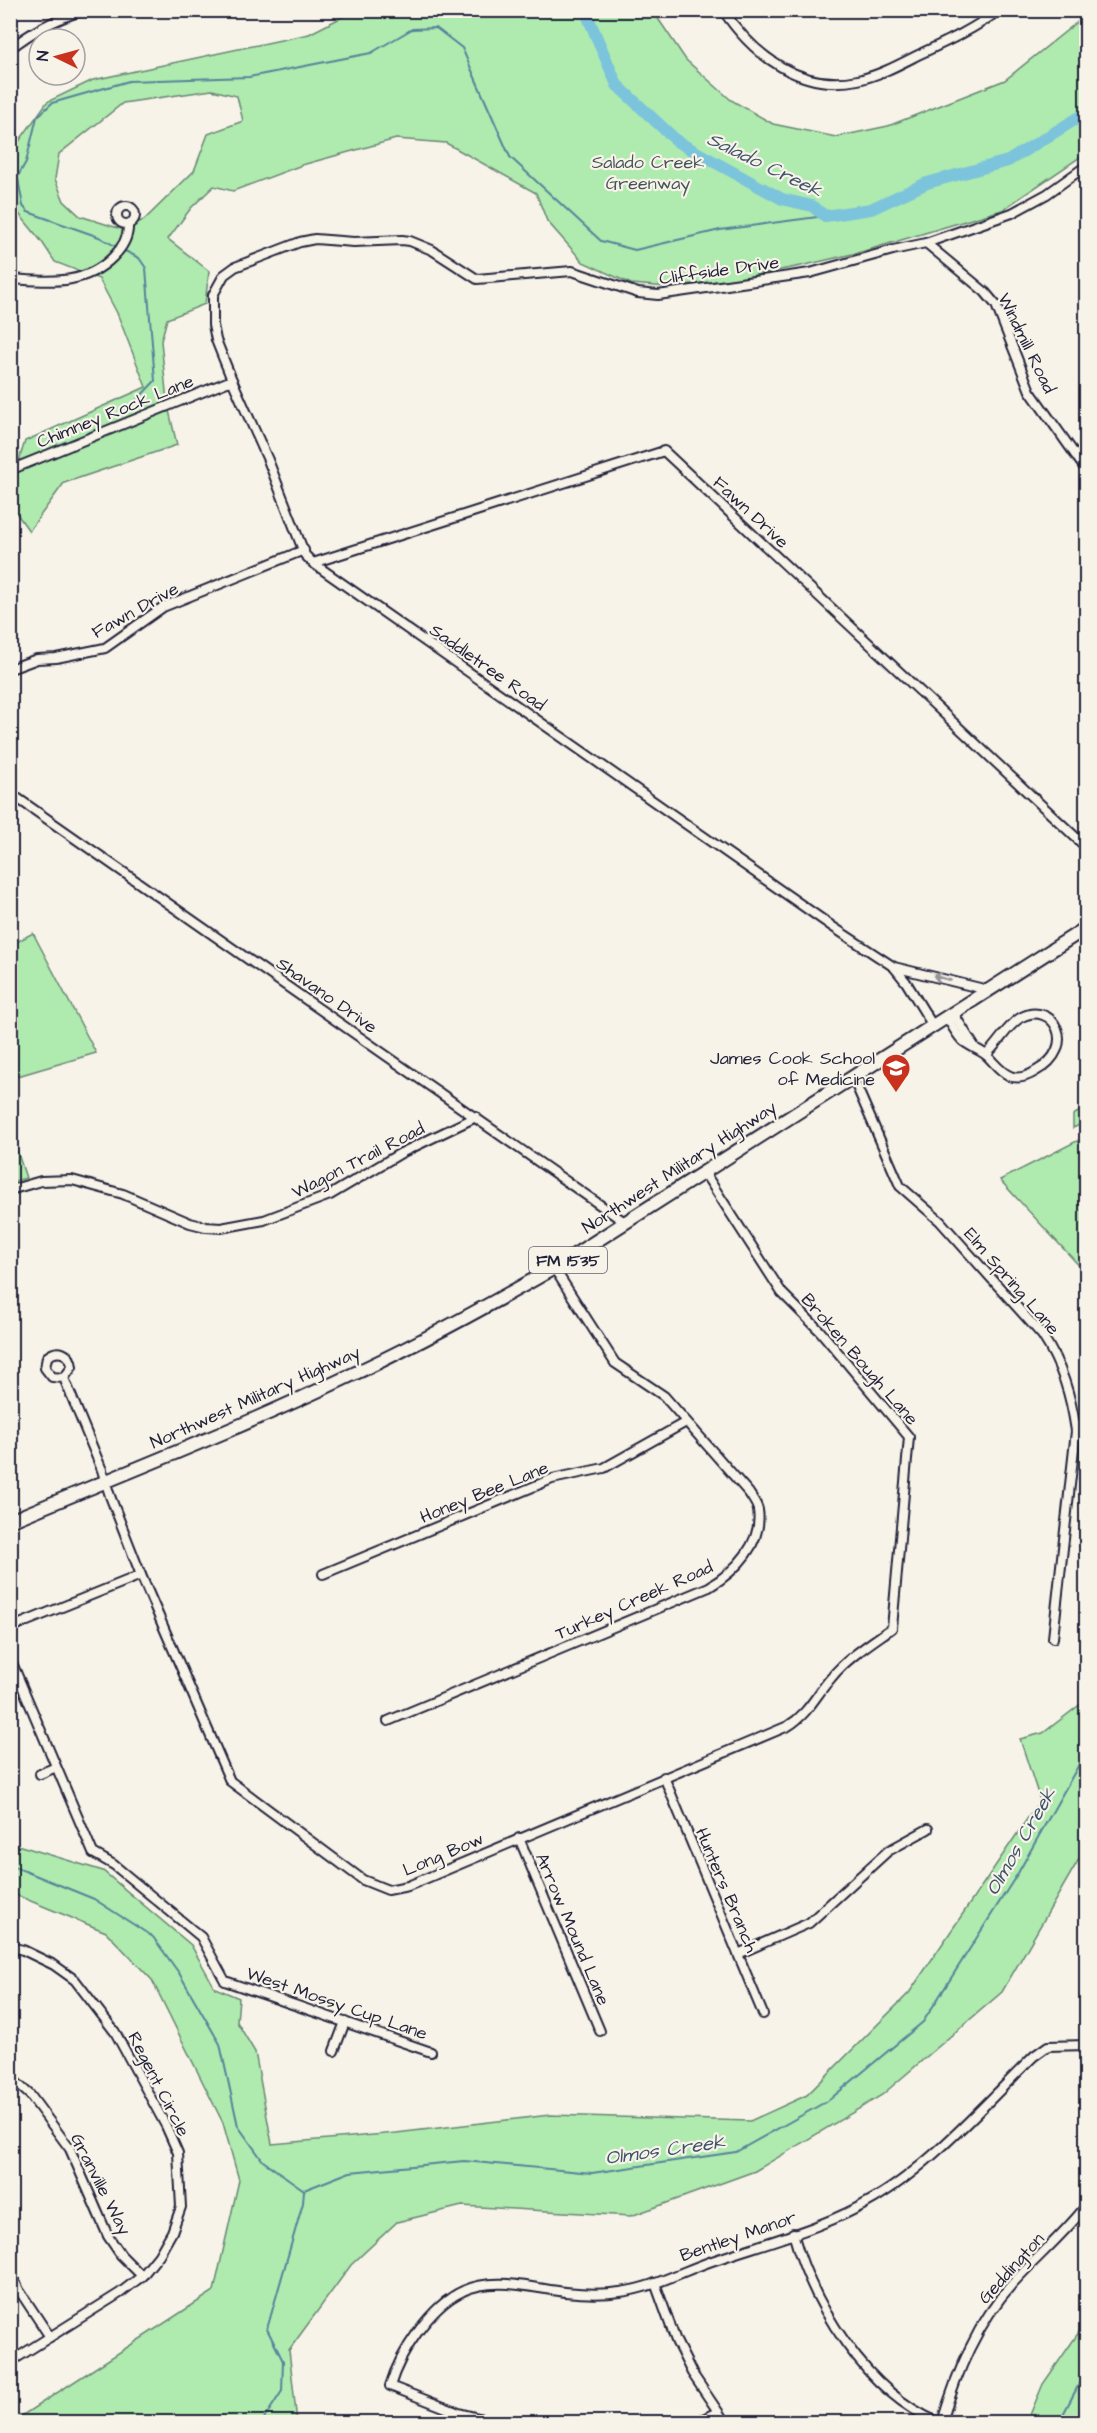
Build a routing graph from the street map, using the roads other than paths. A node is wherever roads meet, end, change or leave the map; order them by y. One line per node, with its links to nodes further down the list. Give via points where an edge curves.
1 (84, 10): 4 (street, via 28,34)
2 (723, 10): 3 (street, via 742,36 778,66 802,76 839,82 879,73 966,32)
3 (999, 10)
4 (10, 49)
5 (1086, 166): 7 (street, Cliffside Drive, via 1012,213)
6 (128, 224): 8 (street, via 126,238 117,253 90,274 51,282)
7 (926, 243): 9 (street, Cliffside Drive, via 810,273 658,295 638,293 572,271 477,279 411,241 315,239 246,261 224,275); 12 (street, Windmill Road, via 996,305 1030,391)
8 (10, 279)
9 (217, 285): 10 (street, Saddletree Road, via 213,295 213,326)
10 (232, 380): 11 (street, Chimney Rock Lane); 13 (street, Saddletree Road)
11 (10, 470)
12 (1086, 470)
13 (304, 550): 14 (street, Saddletree Road); 15 (street, Fawn Drive, via 163,607 105,648 37,659)
14 (313, 563): 17 (street, Fawn Drive, via 664,451); 19 (street, Saddletree Road)
15 (10, 669)
16 (10, 793): 25 (street, Shavano Drive)
17 (1086, 848)
18 (1086, 928): 20 (main road, Northwest Military Highway / FM 1535)
19 (894, 967): 20 (street, Saddletree Road, one-way to 19); 22 (street, Saddletree Road)
20 (989, 990): 21 (main road, Northwest Military Highway / FM 1535)
21 (950, 1015): 22 (main road, Northwest Military Highway / FM 1535); 23 (street, via 962,1041)
22 (933, 1026): 24 (main road, Northwest Military Highway / FM 1535)
23 (986, 1055): 23 (street, via 1008,1075 1026,1076 1056,1055 1060,1033 1045,1016 1030,1014 1016,1021)
24 (854, 1078): 26 (main road, Northwest Military Highway / FM 1535); 33 (street, Elm Spring Lane, via 900,1186 940,1221 1051,1348 1065,1378)
25 (476, 1117): 27 (street, Wagon Trail Road, via 330,1195 264,1220 221,1228 190,1223 146,1202 72,1180 41,1181); 28 (street, Shavano Drive)
26 (704, 1172): 28 (main road, Northwest Military Highway / FM 1535); 39 (street, Broken Bough Lane, via 782,1293 820,1331 909,1437)
27 (10, 1190)
28 (626, 1223): 29 (main road, Northwest Military Highway / FM 1535)
29 (554, 1268): 32 (street, Turkey Creek Road, via 615,1364 664,1396); 34 (main road, Northwest Military Highway / FM 1535, via 346,1378)
30 (64, 1378): 34 (street, Long Bow)
31 (1086, 1418): 33 (street)
32 (686, 1422): 36 (street, Honey Bee Lane, via 604,1468 552,1479); 42 (street, Turkey Creek Road, via 758,1507 749,1552 735,1568 709,1587)
33 (1076, 1431): 40 (street, Elm Spring Lane)
34 (105, 1481): 35 (main road, Northwest Military Highway / FM 1535); 37 (street, Long Bow)
35 (10, 1521)
36 (323, 1574)
37 (141, 1575): 38 (street); 47 (street, Long Bow, via 230,1781 363,1880 388,1890 408,1886)
38 (10, 1628)
39 (891, 1628): 45 (street, Long Bow, via 845,1663 800,1718)
40 (1053, 1638)
41 (10, 1658): 43 (street, West Mossy Cup Lane)
42 (388, 1721)
43 (56, 1767): 44 (street); 51 (street, West Mossy Cup Lane, via 93,1853 114,1865 201,1938 225,1981)
44 (40, 1774)
45 (664, 1777): 47 (street, Long Bow); 49 (street, Hunters Branch)
46 (928, 1829): 49 (street, via 888,1851 809,1923)
47 (519, 1838): 52 (street, Arrow Mound Lane)
48 (10, 1947): 60 (street, Regent Circle, via 54,1965 75,1980 100,2010 178,2153 181,2207 172,2232)
49 (738, 1954): 50 (street, Hunters Branch)
50 (763, 2013)
51 (345, 2022): 54 (street); 55 (street, West Mossy Cup Lane)
52 (600, 2031)
53 (1086, 2045): 58 (street, Bentley Manor, via 1048,2046 906,2177 858,2208)
54 (334, 2051)
55 (431, 2052)
56 (10, 2077): 60 (street, Granville Way, via 30,2095 70,2149 108,2236)
57 (1086, 2206): 69 (street, Geddington, via 1011,2285 982,2325 964,2359)
58 (793, 2233): 61 (street, Bentley Manor); 68 (street, via 819,2300 854,2352 906,2404)
59 (10, 2272): 62 (street)
60 (142, 2276): 62 (street, Regent Circle)
61 (656, 2283): 64 (street, via 676,2341); 65 (street, Bentley Manor, via 591,2295 498,2283 478,2285 460,2292 442,2306 418,2331 395,2368 390,2386)
62 (51, 2337): 63 (street, Regent Circle)
63 (10, 2362)
64 (717, 2412): 66 (street); 67 (street)
65 (494, 2422)
66 (697, 2422)
67 (725, 2422)
68 (938, 2422)
69 (942, 2422)

